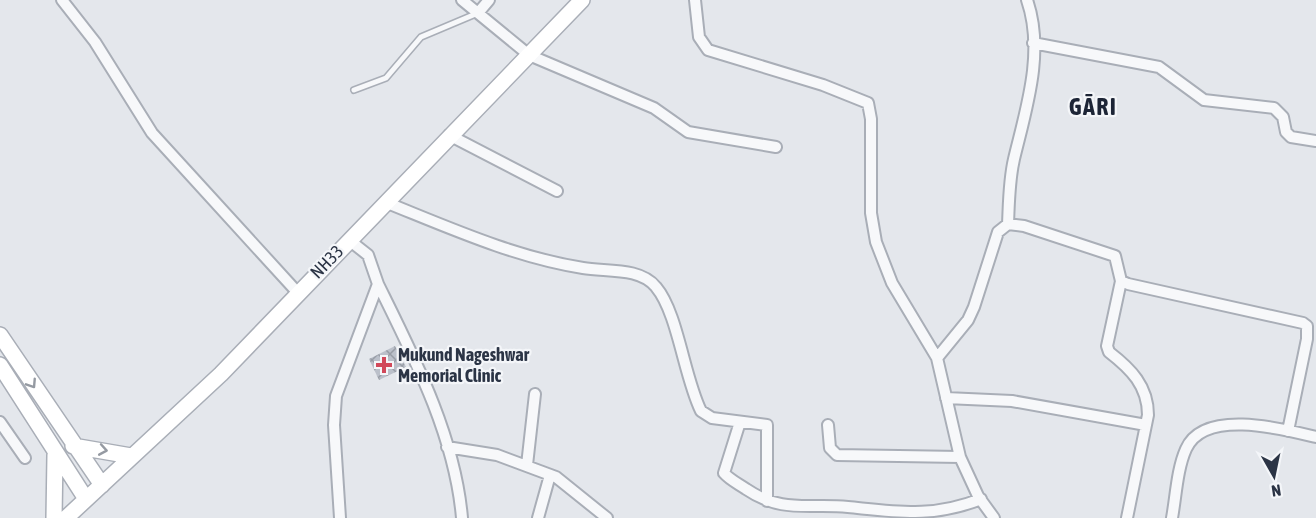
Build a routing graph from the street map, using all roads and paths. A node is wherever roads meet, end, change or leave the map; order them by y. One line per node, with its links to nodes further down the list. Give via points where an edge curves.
1 (62, 0): 20 (street, via 91,35 152,133)
2 (462, 0): 7 (street)
3 (489, 0): 7 (street)
4 (582, 0): 9 (main road, NH33)
5 (695, 0): 24 (street, via 699,37 708,50 868,103 871,213 876,242 892,283)
6 (1027, 0): 8 (street)
7 (477, 13): 9 (street); 10 (lane, via 421,37 386,78)
8 (1033, 43): 12 (street, via 1159,67 1204,100 1274,108 1283,117 1291,137); 16 (street, via 1028,106 1014,160)
9 (529, 54): 11 (main road, NH33); 13 (street, via 654,108 688,132)
10 (354, 90)
11 (449, 135): 14 (street); 15 (main road, NH33)
12 (1316, 141)
13 (776, 147)
14 (557, 191)
15 (385, 202): 17 (main road, NH33); 29 (street, via 512,251 584,268 636,274 652,282 664,299 701,411 712,418)
16 (1008, 224): 18 (street, via 1041,230 1115,256); 24 (street, via 996,235 986,277 968,320)
17 (349, 240): 19 (street, via 368,255); 20 (main road, NH33)
18 (1121, 281): 22 (street, via 1303,323 1308,333); 31 (street, via 1107,346 1142,386 1148,404)
19 (378, 284): 35 (street, via 434,406); 48 (street, via 336,396)
20 (298, 293): 37 (main road, NH33, via 220,374)
21 (0, 335): 34 (main road, one-way to 34)
22 (1304, 353): 23 (street); 32 (street)
23 (1316, 355)
24 (937, 358): 27 (street)
25 (0, 365): 36 (main road)
26 (536, 394): 40 (street)
27 (946, 398): 31 (street, via 1012,401); 38 (street)
28 (0, 422): 39 (street)
29 (740, 422): 45 (street, via 767,425); 45 (street, via 724,473)
30 (828, 425): 38 (street, via 830,448 837,455)
31 (1146, 425): 53 (street)
32 (1288, 431): 33 (street); 54 (street, via 1240,425 1199,433 1182,458)
33 (1316, 437)
34 (73, 446): 37 (main road, one-way to 37); 42 (main road)
35 (447, 447): 40 (street, via 473,449); 49 (street)
36 (55, 453): 43 (main road); 46 (main road)
37 (131, 456): 42 (main road, NH33)
38 (960, 457): 44 (street)
39 (25, 458)
40 (527, 465): 41 (street)
41 (550, 474): 50 (street); 51 (street)
42 (102, 485): 43 (main road, NH33)
43 (86, 499): 47 (main road, NH33)
44 (981, 499): 45 (street, via 952,516 929,518); 52 (street)
45 (767, 501)
46 (54, 518)
47 (66, 518)
48 (340, 518)
49 (462, 518)
50 (538, 518)
51 (607, 518)
52 (994, 518)
53 (1127, 518)
54 (1172, 518)

